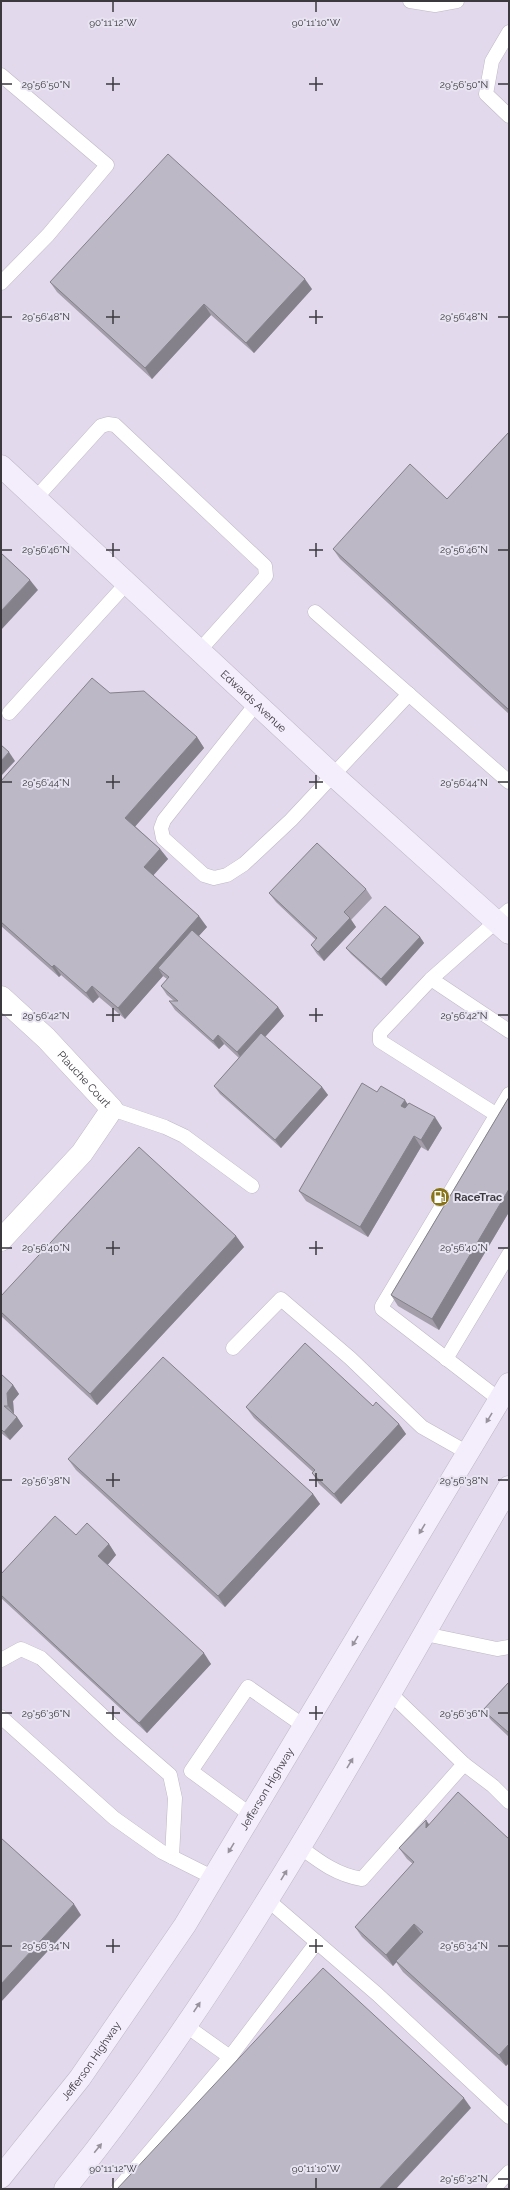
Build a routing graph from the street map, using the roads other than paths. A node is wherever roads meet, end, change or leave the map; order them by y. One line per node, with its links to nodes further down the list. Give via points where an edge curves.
1 (410, 1): 2 (lane, via 435,6)
2 (457, 1)
3 (509, 32): 5 (lane, via 492,61 486,94)
4 (1, 75): 6 (lane, via 107,166 48,235)
5 (509, 116)
6 (1, 283)
7 (2, 469): 8 (main road, Edwards Avenue)
8 (35, 498): 9 (main road, Edwards Avenue); 11 (lane, via 101,426 115,425 265,566 266,576)
9 (126, 584): 11 (main road, Edwards Avenue); 14 (lane)
10 (315, 612): 12 (lane)
11 (199, 651): 13 (main road, Edwards Avenue)
12 (409, 694): 15 (lane); 16 (lane)
13 (256, 704): 15 (main road, Edwards Avenue); 15 (lane, via 164,820 161,828 163,838 204,875 214,878 227,875 244,864 285,826)
14 (9, 713)
15 (333, 775): 17 (main road, Edwards Avenue)
16 (509, 782)
17 (505, 922): 18 (lane)
18 (431, 979): 20 (lane); 23 (lane, via 380,1033 380,1041)
19 (1, 997): 22 (street, Plauche Court, via 46,1038)
20 (509, 1031)
21 (509, 1094): 23 (lane)
22 (112, 1109): 24 (lane, via 184,1136); 25 (street, Plauche Court, via 82,1153)
23 (497, 1115): 28 (lane, via 382,1306 384,1313)
24 (252, 1186)
25 (1, 1240)
26 (509, 1254): 28 (lane)
27 (233, 1348): 30 (lane, via 281,1299 350,1358 422,1427)
28 (446, 1359): 29 (lane)
29 (504, 1392): 30 (main road, Jefferson Highway, one-way to 30)
30 (468, 1453): 37 (main road, Jefferson Highway, one-way to 37)
31 (507, 1495): 32 (main road)
32 (425, 1634): 33 (lane, via 497,1649); 35 (main road)
33 (509, 1647)
34 (1, 1660): 42 (lane, via 20,1649 41,1658 170,1775 175,1798)
35 (391, 1694): 38 (lane); 41 (main road, one-way to 35)
36 (1, 1717): 42 (lane, via 114,1818)
37 (304, 1726): 40 (main road, Jefferson Highway); 40 (lane, via 248,1687 191,1771)
38 (464, 1764): 39 (lane); 41 (lane, via 362,1879 348,1877 329,1868)
39 (509, 1802)
40 (251, 1815): 43 (main road, Jefferson Highway, one-way to 43)
41 (300, 1847): 44 (main road, one-way to 41)
42 (172, 1857): 43 (lane)
43 (214, 1878): 50 (main road, Jefferson Highway, via 185,1925 80,2078)
44 (269, 1901): 45 (lane); 46 (main road, one-way to 44)
45 (317, 1942): 47 (lane); 48 (lane)
46 (185, 2025): 47 (lane); 51 (main road, one-way to 46, via 116,2126)
47 (230, 2057): 52 (lane)
48 (509, 2117)
49 (509, 2172): 53 (lane)
50 (1, 2177)
51 (65, 2189)
52 (118, 2189)
53 (493, 2189)

